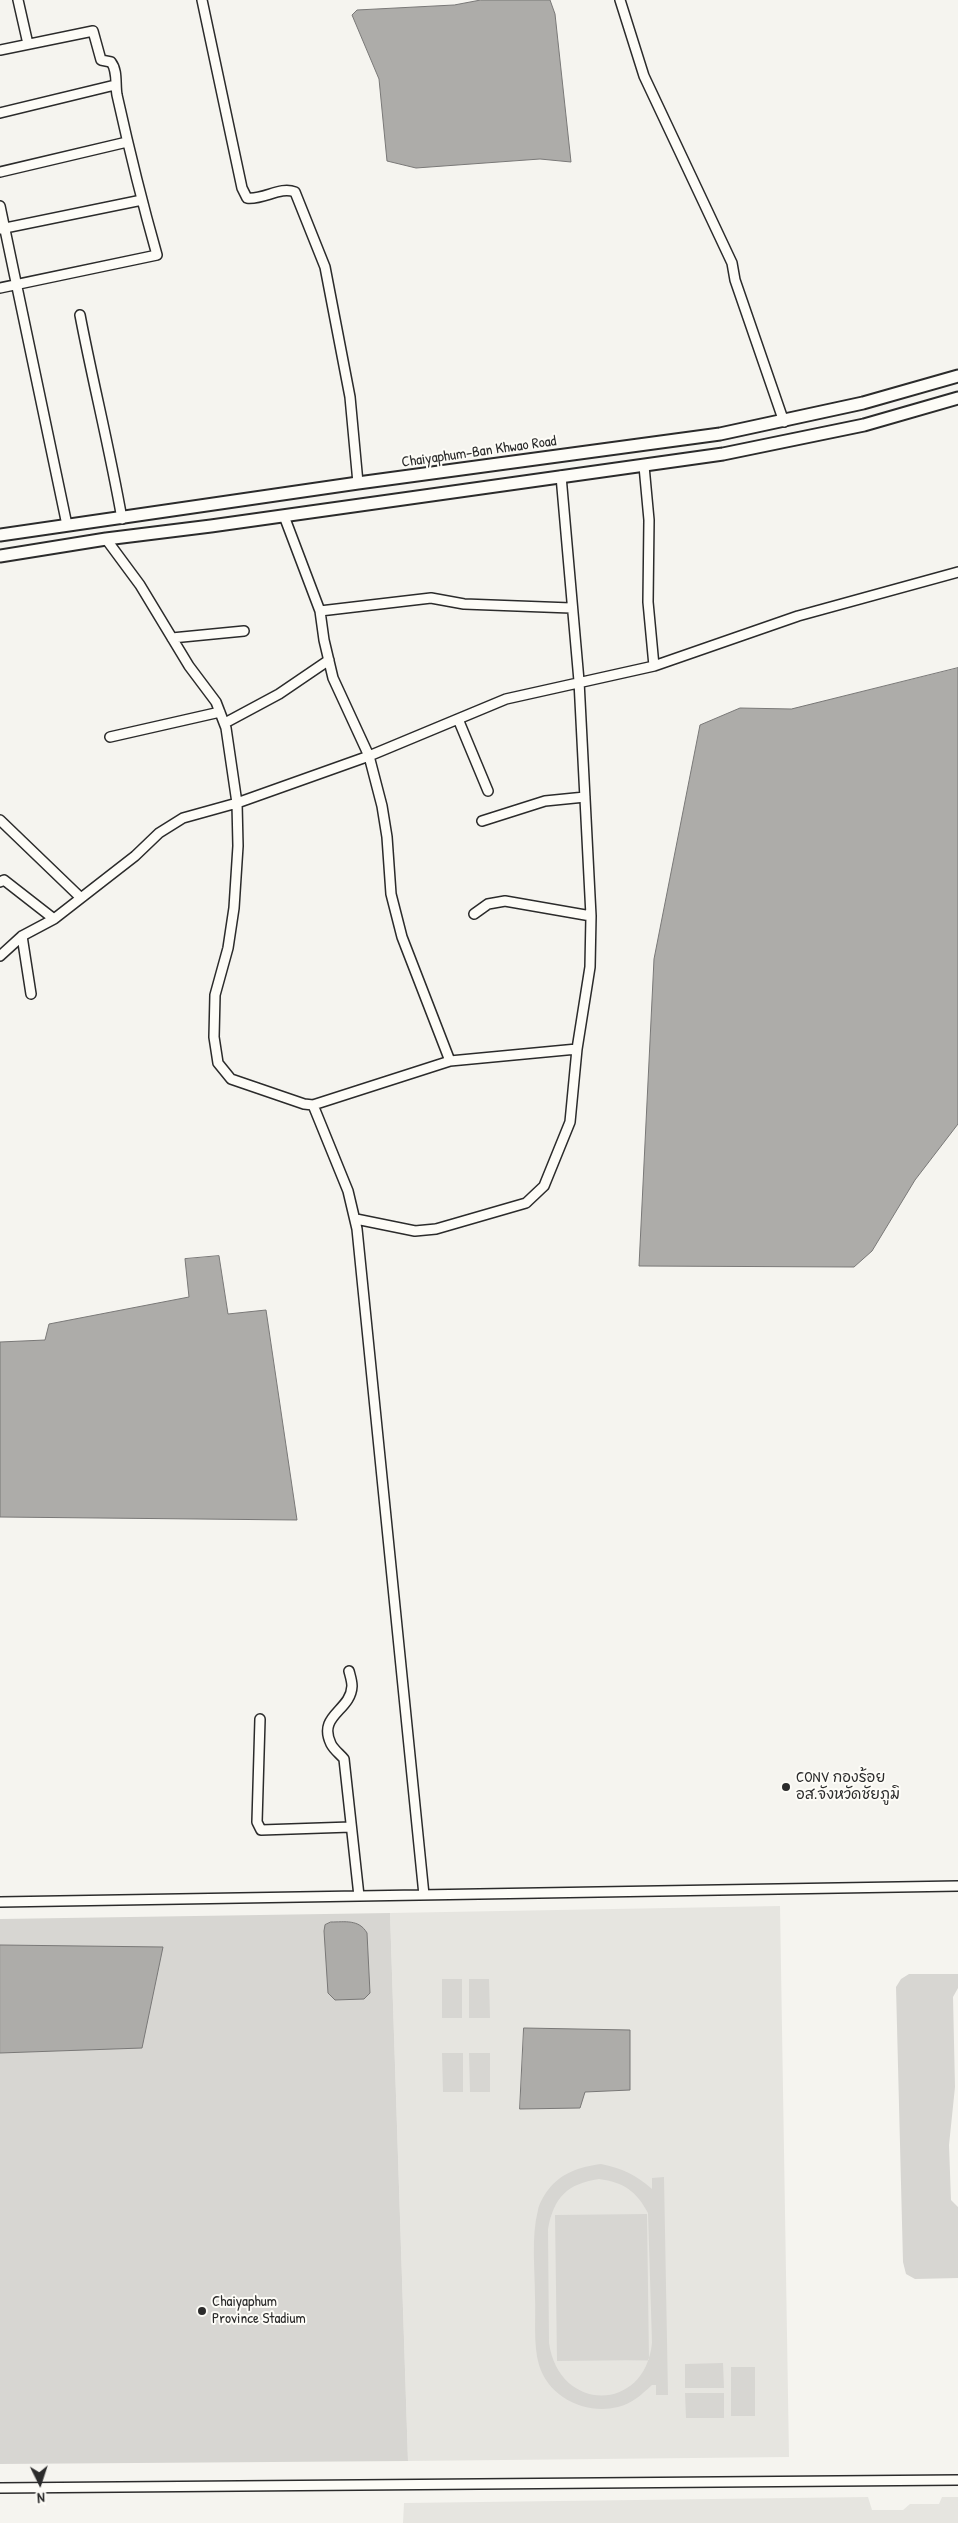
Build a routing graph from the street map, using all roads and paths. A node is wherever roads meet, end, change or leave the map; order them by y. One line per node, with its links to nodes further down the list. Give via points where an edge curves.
1 (18, 0): 4 (street)
2 (202, 0): 22 (street, via 242,188 247,198 256,199 289,190 295,192 325,268 350,397)
3 (620, 0): 18 (street, via 644,76 732,262)
4 (28, 44): 5 (street); 6 (street, via 92,30 102,60 111,62 115,69)
5 (0, 50)
6 (115, 85): 7 (street); 8 (street)
7 (0, 113)
8 (127, 142): 9 (street); 10 (street)
9 (0, 172)
10 (142, 200): 12 (street); 13 (street, via 157,255)
11 (0, 206): 12 (street)
12 (3, 228): 13 (street)
13 (17, 285): 14 (street); 26 (street)
14 (0, 288)
15 (80, 314): 25 (street, via 110,446)
16 (958, 376): 18 (main road, Chaiyaphum–Ban Khwao Road)
17 (958, 398): 20 (main road, via 793,441)
18 (784, 422): 19 (main road, Chaiyaphum–Ban Khwao Road)
19 (502, 464): 22 (main road, Chaiyaphum–Ban Khwao Road); 23 (main road)
20 (644, 466): 21 (main road); 36 (street, via 649,520 648,602)
21 (561, 476): 23 (main road); 31 (street)
22 (358, 483): 25 (main road, Chaiyaphum–Ban Khwao Road)
23 (508, 484): 24 (main road)
24 (284, 516): 28 (main road); 32 (street)
25 (122, 519): 26 (main road, Chaiyaphum–Ban Khwao Road)
26 (67, 525): 27 (main road, Chaiyaphum–Ban Khwao Road)
27 (0, 535)
28 (106, 539): 29 (main road); 34 (street, via 140,585)
29 (0, 556)
30 (958, 572): 36 (street, via 798,616)
31 (571, 608): 32 (street, via 464,604 431,598); 37 (street)
32 (320, 611): 35 (street)
33 (244, 631): 34 (street)
34 (172, 638): 38 (street)
35 (329, 660): 40 (street, via 279,694); 42 (street, via 333,678)
36 (654, 666): 37 (street)
37 (578, 681): 39 (street, via 506,699); 44 (street)
38 (220, 712): 40 (street); 41 (street)
39 (458, 718): 42 (street); 43 (street)
40 (225, 724): 45 (street)
41 (110, 737)
42 (369, 756): 45 (street); 57 (street, via 382,806 391,894 402,938)
43 (488, 791)
44 (585, 797): 47 (street, via 545,801); 51 (street)
45 (237, 803): 49 (street, via 183,818 159,833 135,856); 58 (street, via 234,908 228,948 215,995 214,1037 218,1063 231,1079)
46 (0, 820): 49 (street)
47 (482, 821)
48 (0, 882): 52 (street, via 4,880)
49 (80, 897): 52 (street)
50 (474, 914): 51 (street, via 488,904 505,901)
51 (591, 916): 56 (street, via 590,967)
52 (54, 919): 53 (street)
53 (22, 936): 54 (street); 55 (street)
54 (0, 956)
55 (31, 994)
56 (577, 1049): 57 (street); 59 (street, via 570,1122 544,1186 526,1203 436,1229 415,1231)
57 (450, 1061): 58 (street)
58 (313, 1105): 59 (street)
59 (356, 1219): 64 (street)
60 (349, 1670): 62 (street, via 352,1687 347,1700 329,1721 328,1734 332,1747 344,1759)
61 (260, 1719): 62 (street, via 257,1822 261,1830)
62 (351, 1827): 65 (street)
63 (958, 1886): 64 (street)
64 (424, 1895): 65 (street)
65 (359, 1896): 66 (street)
66 (0, 1902)
67 (958, 2480): 68 (street)
68 (0, 2488)

